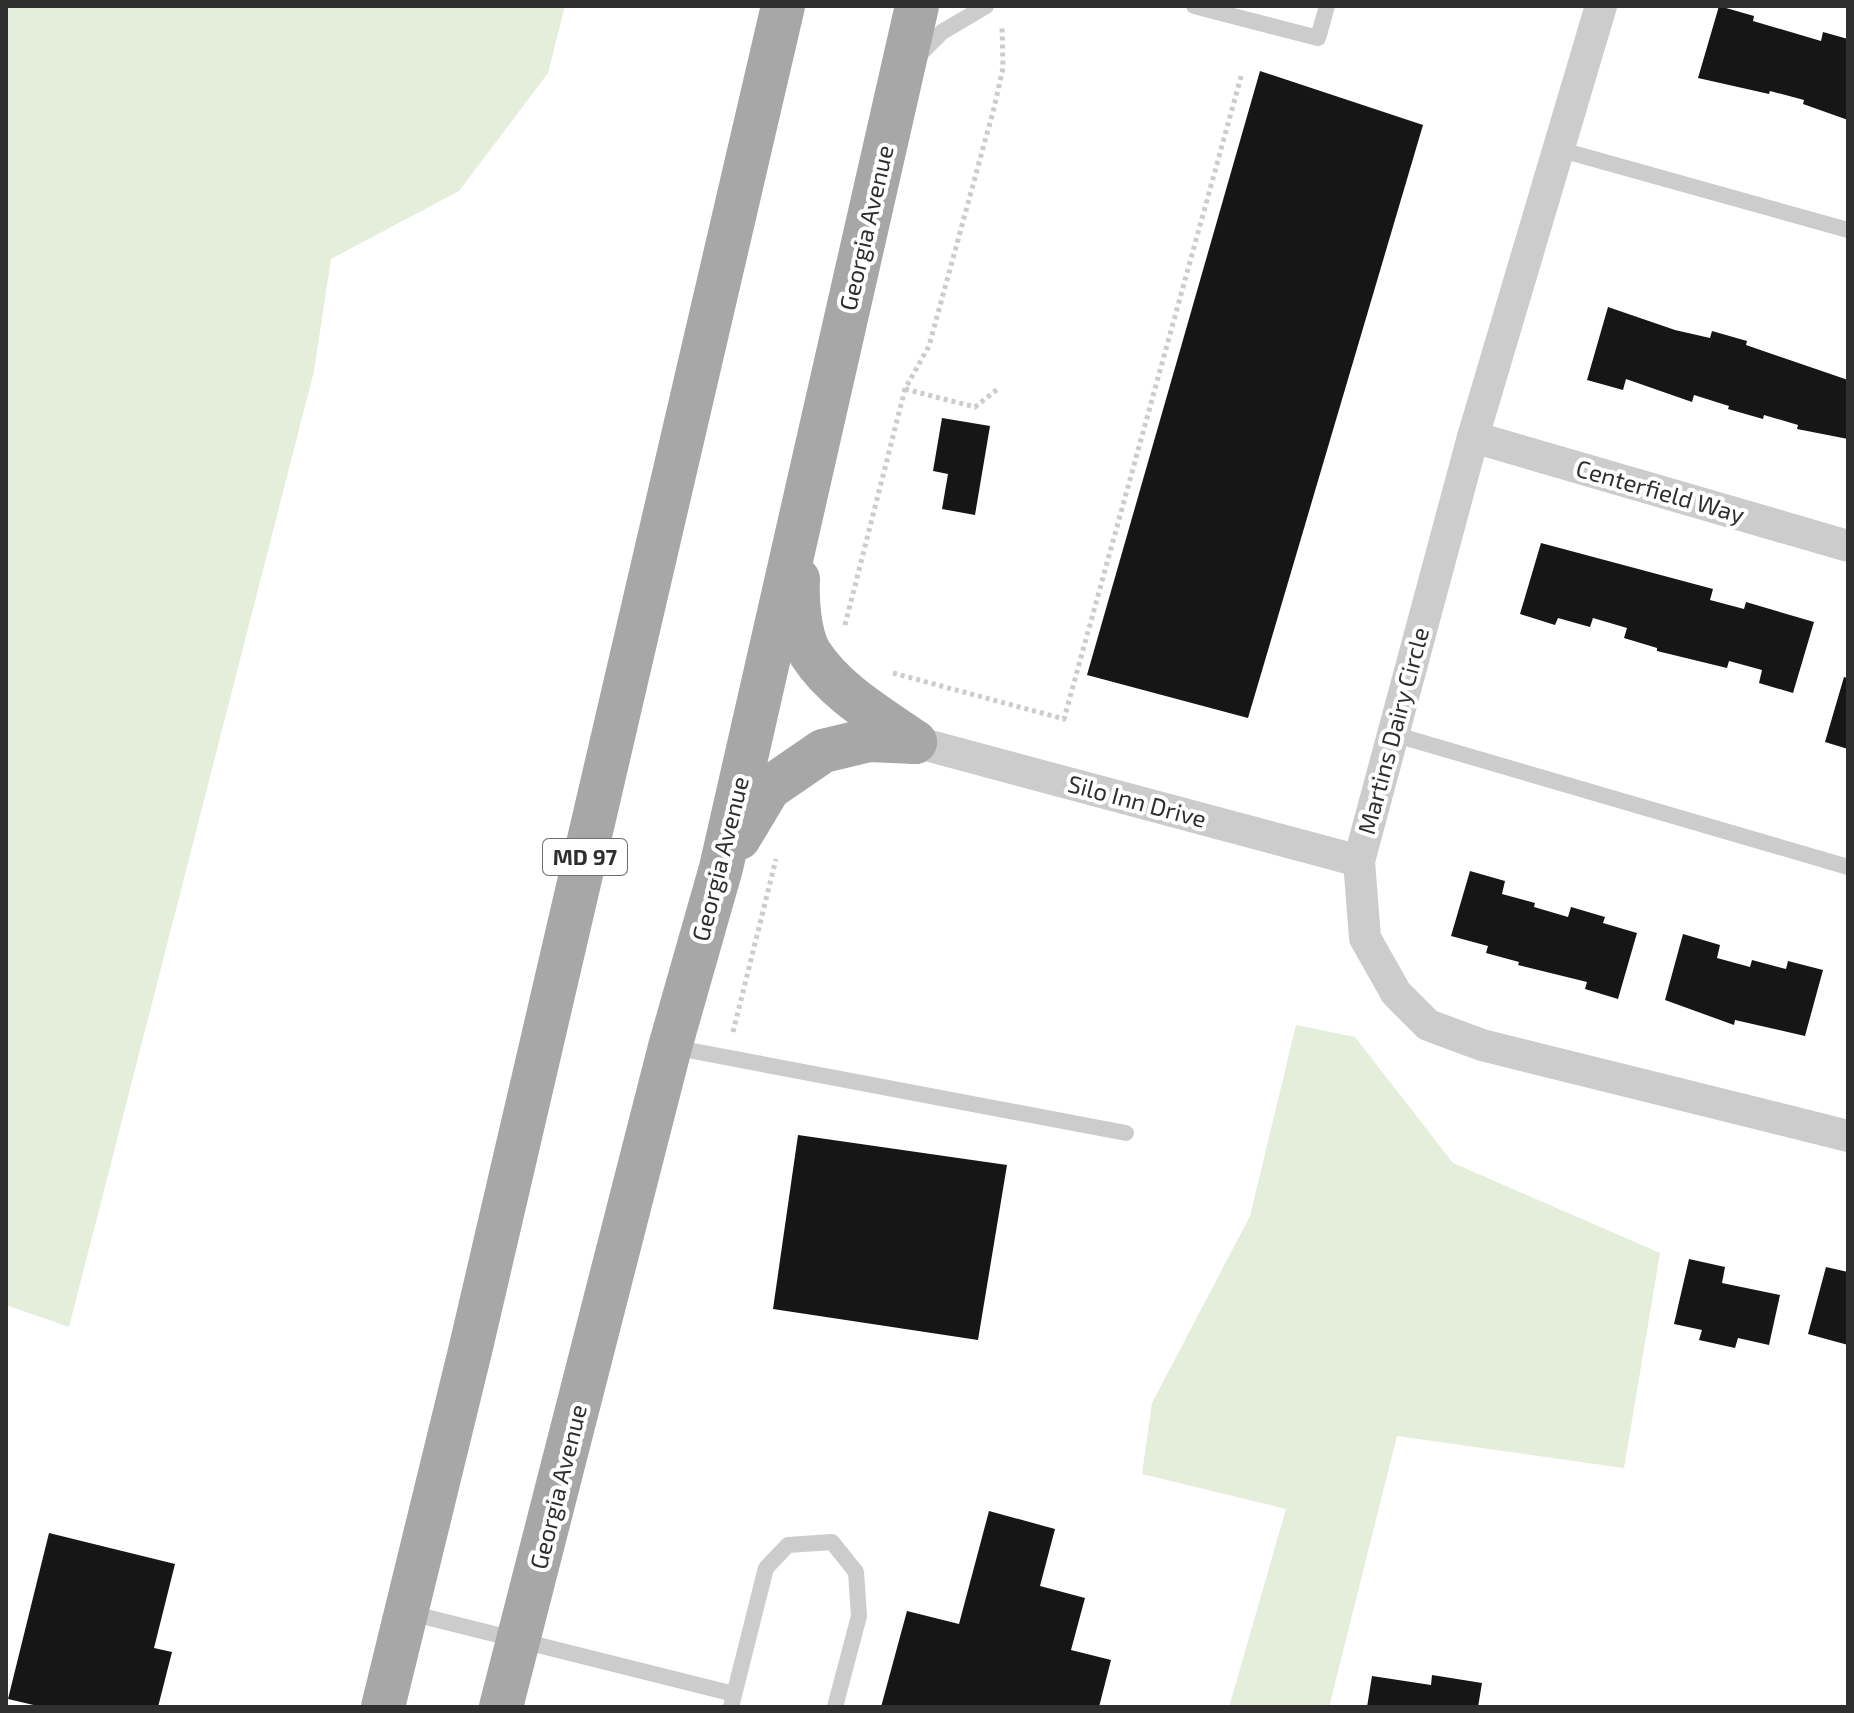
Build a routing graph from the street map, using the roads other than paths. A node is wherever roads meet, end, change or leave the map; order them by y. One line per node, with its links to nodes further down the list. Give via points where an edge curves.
1 (783, 6): 21 (main road, MD 97)
2 (917, 6): 7 (main road, Georgia Avenue)
3 (986, 6): 7 (lane, via 942,32)
4 (1194, 6): 5 (lane, via 1318,38)
5 (1327, 6)
6 (1601, 6): 8 (street, Martins Dairy Circle)
7 (902, 72): 11 (main road, Georgia Avenue)
8 (1558, 149): 9 (lane); 10 (street, Martins Dairy Circle)
9 (1848, 230)
10 (1473, 437): 12 (street, Centerfield Way); 13 (street, Martins Dairy Circle)
11 (801, 521): 14 (main road, via 797,601 809,651 866,708); 17 (main road, Georgia Avenue)
12 (1848, 546)
13 (1393, 734): 15 (street, Martins Dairy Circle); 16 (lane)
14 (915, 742): 15 (street, Silo Inn Drive); 17 (main road, via 869,740 823,751 769,788)
15 (1359, 861): 20 (street, Martins Dairy Circle, via 1365,938 1396,993 1428,1025 1482,1045)
16 (1848, 867)
17 (721, 868): 18 (main road, Georgia Avenue)
18 (670, 1047): 19 (lane); 22 (main road, Georgia Avenue)
19 (1126, 1133)
20 (1848, 1136)
21 (406, 1612): 22 (lane); 24 (main road, MD 97)
22 (520, 1642): 23 (lane); 25 (main road, Georgia Avenue)
23 (733, 1701): 26 (lane, via 766,1568 788,1545 832,1542 856,1572 859,1616)
24 (383, 1707)
25 (501, 1707)
26 (835, 1707)

